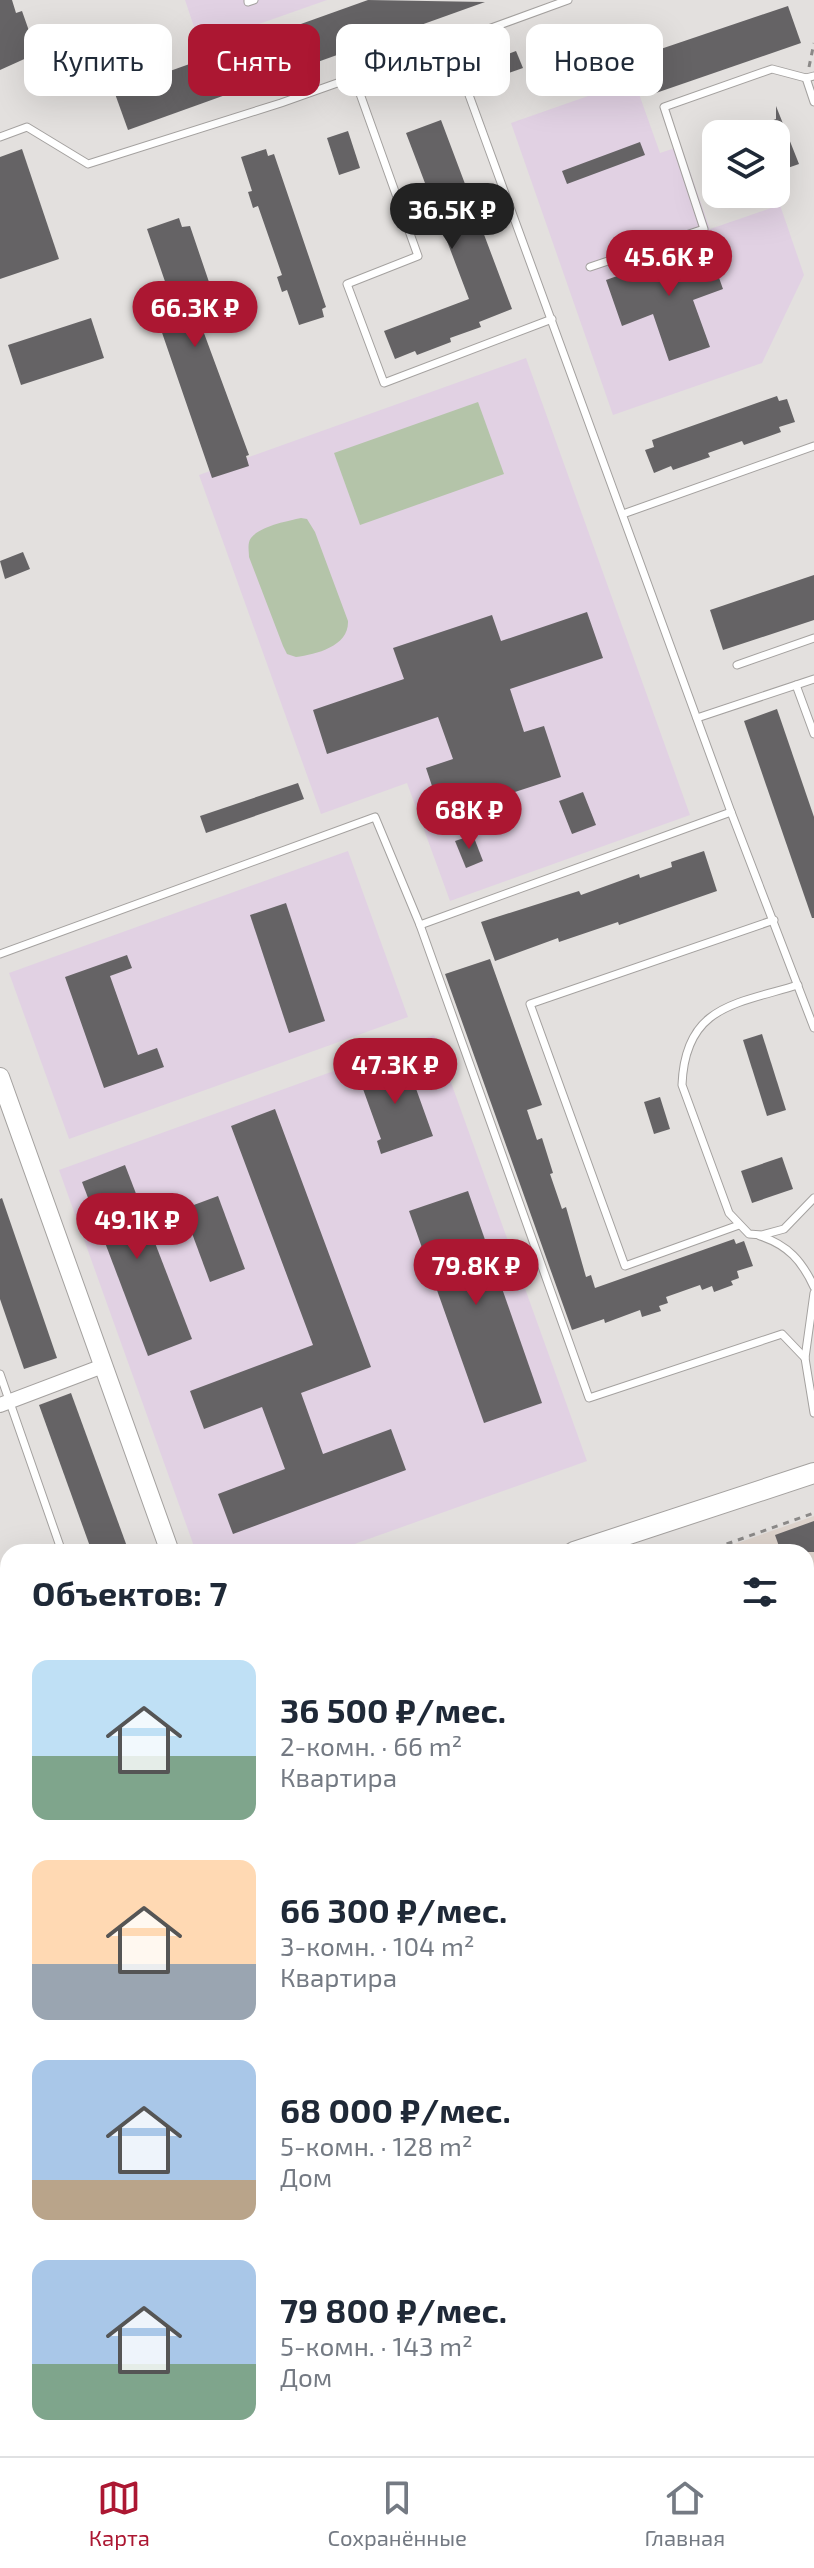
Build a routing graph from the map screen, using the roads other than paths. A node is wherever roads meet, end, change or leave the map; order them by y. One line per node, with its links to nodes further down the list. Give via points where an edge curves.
1 (248, 0): 2 (lane)
2 (254, 0)
3 (568, 0): 4 (lane)
4 (502, 24)
5 (810, 77): 9 (lane); 11 (lane, via 772,69 664,107 704,229)
6 (336, 83): 10 (lane, via 88,164 27,127)
7 (361, 96): 12 (lane, via 418,256 347,284 384,383)
8 (470, 96): 12 (lane)
9 (814, 102)
10 (0, 137)
11 (590, 267)
12 (552, 319): 14 (lane)
13 (814, 446): 14 (lane)
14 (623, 514): 19 (lane)
15 (814, 638): 16 (lane)
16 (737, 665)
17 (814, 679): 18 (lane)
18 (796, 685): 19 (lane); 20 (lane)
19 (697, 718): 21 (lane)
20 (814, 734)
21 (731, 812): 22 (lane); 23 (lane)
22 (774, 920): 25 (lane); 29 (lane, via 530,1004 625,1266)
23 (420, 925): 24 (lane, via 375,817); 32 (lane, via 589,1398 782,1334)
24 (0, 954)
25 (798, 985): 26 (lane); 29 (lane, via 712,1013 692,1037 684,1066 682,1085 729,1213)
26 (814, 1028)
27 (0, 1078): 33 (street)
28 (814, 1198): 30 (lane, via 784,1229)
29 (739, 1225): 30 (lane)
30 (757, 1235): 31 (lane, via 794,1255)
31 (814, 1290): 32 (lane)
32 (805, 1358): 36 (lane)
33 (103, 1366): 35 (street); 39 (street)
34 (0, 1374): 35 (lane)
35 (5, 1403): 38 (lane)
36 (814, 1413)
37 (814, 1473): 40 (main road)
38 (59, 1544)
39 (167, 1544)
40 (598, 1544)

